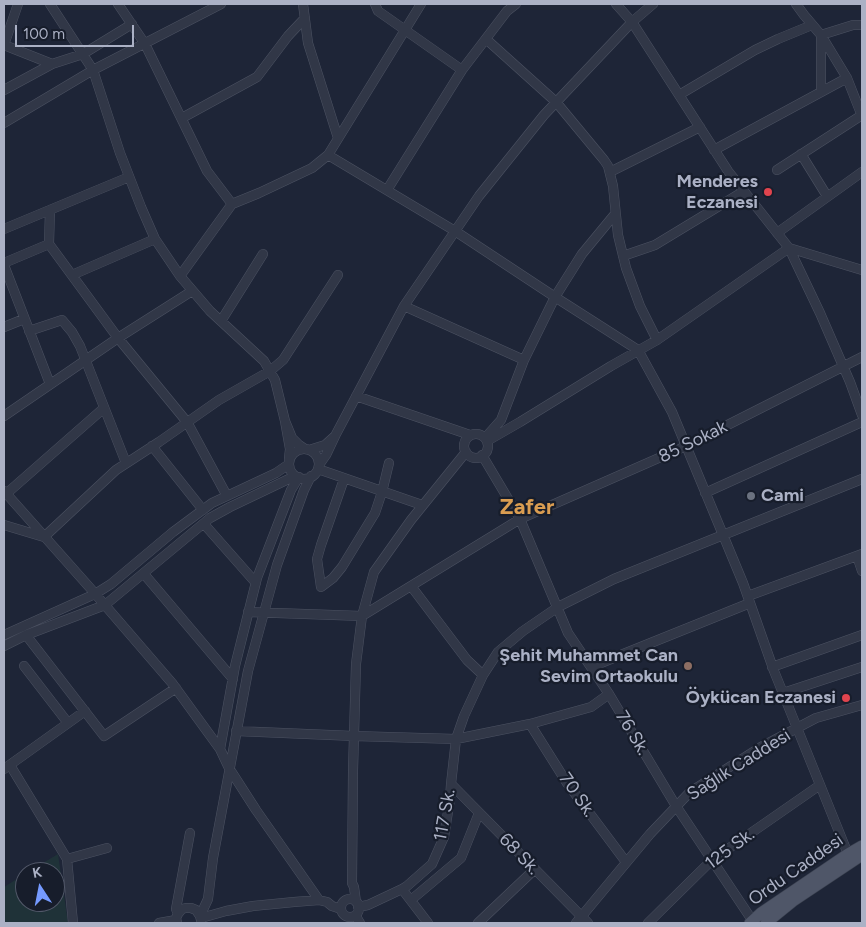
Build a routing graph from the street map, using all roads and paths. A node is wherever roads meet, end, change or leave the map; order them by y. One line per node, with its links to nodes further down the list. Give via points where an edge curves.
1 (18, 4): 21 (street)
2 (50, 4): 22 (street)
3 (118, 4): 14 (street)
4 (221, 4): 20 (street)
5 (303, 4): 12 (street)
6 (375, 4): 17 (street, via 378,11)
7 (421, 4): 17 (street)
8 (516, 4): 19 (street)
9 (616, 4): 13 (street)
10 (652, 4): 13 (street)
11 (796, 4): 15 (street)
12 (305, 18): 33 (street, via 256,77); 36 (street, via 308,43)
13 (632, 22): 29 (street); 30 (street)
14 (132, 24): 20 (street); 22 (street)
15 (812, 25): 18 (street); 29 (street, via 778,38)
16 (862, 25): 18 (street)
17 (405, 30): 25 (street); 36 (street)
18 (821, 35): 26 (street); 28 (street)
19 (486, 39): 25 (street); 30 (street)
20 (145, 44): 24 (street); 33 (street)
21 (4, 45): 23 (street)
22 (83, 54): 23 (street); 24 (street)
23 (52, 64): 27 (street)
24 (94, 70): 34 (street); 43 (street)
25 (462, 70): 44 (street)
26 (847, 78): 28 (street); 31 (street)
27 (4, 90)
28 (821, 92): 37 (street)
29 (679, 95): 35 (street)
30 (556, 102): 41 (street, via 604,160); 51 (street, via 478,196)
31 (860, 103): 32 (street)
32 (862, 116): 38 (street)
33 (182, 118): 47 (street, via 208,171)
34 (4, 122)
35 (700, 127): 37 (street); 41 (street)
36 (338, 138): 39 (street)
37 (714, 150): 45 (street)
38 (801, 154): 40 (street); 46 (street)
39 (328, 155): 44 (street); 47 (street, via 312,168)
40 (777, 170)
41 (610, 172): 49 (street)
42 (862, 172): 46 (street)
43 (129, 177): 48 (street); 53 (street)
44 (387, 190): 51 (street)
45 (744, 191): 52 (street); 57 (street, via 655,245)
46 (827, 196): 52 (street)
47 (232, 204): 62 (street)
48 (50, 210): 50 (street); 54 (street)
49 (615, 214): 57 (street); 64 (street, via 582,254)
50 (4, 229)
51 (455, 231): 64 (street); 65 (street)
52 (777, 233): 55 (street)
53 (155, 239): 60 (street); 62 (street)
54 (49, 244): 58 (street); 60 (street)
55 (789, 248): 59 (street); 71 (street); 76 (street)
56 (263, 254): 67 (street)
57 (623, 256): 71 (street)
58 (4, 264): 66 (street)
59 (862, 270)
60 (72, 275): 70 (street)
61 (338, 275): 77 (street, via 283,360)
62 (180, 276): 63 (street)
63 (192, 291): 67 (street); 70 (street)
64 (555, 297): 72 (street); 75 (street)
65 (404, 306): 75 (street); 79 (street)
66 (24, 318): 68 (street); 69 (street)
67 (221, 321): 77 (street, via 264,361)
68 (4, 327)
69 (29, 331): 74 (street, via 62,320 72,332); 78 (street)
70 (118, 338): 74 (street); 84 (street)
71 (656, 340): 72 (street)
72 (638, 350): 88 (street); 90 (street, via 672,412)
73 (862, 357): 76 (street, 85 Sokak)
74 (85, 360): 78 (street); 80 (street)
75 (524, 360): 88 (street, via 501,420)
76 (844, 366): 81 (street); 90 (street, 85 Sokak)
77 (270, 371): 83 (street); 84 (street)
78 (50, 384): 82 (street)
79 (356, 396): 86 (street); 87 (street)
80 (104, 408): 95 (street); 101 (street)
81 (862, 415)
82 (4, 416)
83 (285, 421): 91 (street, via 292,438); 94 (street)
84 (188, 422): 89 (street); 104 (street)
85 (862, 422): 103 (street)
86 (470, 435): 88 (street, via 478,434); 92 (street, via 464,444)
87 (335, 436): 91 (street, via 324,445); 97 (street)
88 (486, 440): 93 (street, via 487,449)
89 (152, 446): 95 (street); 106 (street)
90 (686, 446): 103 (street); 107 (street, 85 Sokak)
91 (307, 449): 94 (street, via 296,451); 97 (street, via 316,456)
92 (466, 452): 93 (street, via 474,457); 105 (street)
93 (482, 455): 107 (street, 76 Sk.)
94 (289, 461): 98 (street, via 290,469); 104 (street, via 276,473)
95 (126, 463): 111 (street)
96 (389, 463): 102 (street)
97 (316, 470): 98 (street, via 307,478); 99 (street); 122 (street, via 304,490)
98 (297, 477): 108 (street, via 230,507); 115 (street)
99 (344, 478): 102 (street); 102 (street, via 318,559 321,586 342,567 376,513)
100 (862, 479): 110 (street, 117 Sk.)
101 (5, 492): 111 (street)
102 (382, 492): 105 (street)
103 (705, 493): 110 (street)
104 (227, 496): 106 (street)
105 (422, 505): 123 (street, via 374,572)
106 (203, 510): 117 (street)
107 (520, 519): 116 (street, 85 Sokak); 120 (street, 76 Sk.)
108 (204, 524): 114 (street); 115 (street)
109 (4, 525): 111 (street)
110 (722, 534): 118 (street); 120 (street, 117 Sk., via 614,579)
111 (44, 537): 117 (street)
112 (859, 555): 113 (street); 118 (street)
113 (862, 571)
114 (144, 574): 119 (street); 135 (street)
115 (256, 583): 121 (street)
116 (411, 586): 123 (street, 85 Sokak); 134 (street, via 467,660)
117 (95, 594): 119 (street); 125 (street)
118 (749, 600): 131 (street); 132 (street)
119 (105, 606): 127 (street); 136 (street)
120 (558, 607): 131 (street, 76 Sk., via 568,633); 134 (street, 117 Sk., via 498,652)
121 (248, 612): 122 (street); 135 (street)
122 (264, 612): 123 (street); 144 (street)
123 (362, 616): 145 (street, via 356,664)
124 (4, 626): 125 (street)
125 (13, 630): 126 (street)
126 (4, 635)
127 (26, 635): 129 (street); 140 (street)
128 (862, 635): 132 (street)
129 (4, 646)
130 (24, 666): 141 (street)
131 (591, 667): 138 (street, 76 Sk.)
132 (772, 667): 137 (street)
133 (862, 667): 137 (street)
134 (483, 675): 146 (street, 117 Sk.)
135 (233, 679): 147 (street)
136 (176, 688): 140 (street, via 104,736); 147 (street)
137 (783, 693): 143 (street)
138 (609, 694): 142 (street, via 591,707); 152 (street, 76 Sk.)
139 (862, 704): 143 (street, Sağlık Caddesi, via 816,718)
140 (85, 711): 141 (street)
141 (68, 723): 148 (street)
142 (530, 724): 146 (street); 161 (street, 70 Sk., via 567,782)
143 (797, 728): 151 (street); 152 (street, Sağlık Caddesi, via 690,792)
144 (236, 731): 145 (street); 149 (street)
145 (354, 736): 146 (street); 163 (street)
146 (456, 739): 150 (street, 117 Sk.)
147 (220, 749): 149 (street)
148 (7, 766): 159 (street)
149 (229, 768): 166 (street); 169 (street, via 208,899)
150 (451, 784): 153 (street, 68 Sk.); 164 (street, 117 Sk., via 444,837 432,864)
151 (820, 785): 157 (street); 160 (street, 125 Sk.)
152 (676, 806): 160 (street, 76 Sk.); 161 (street, Sağlık Caddesi)
153 (479, 812): 162 (street, 68 Sk.); 165 (street, via 461,858)
154 (190, 833): 170 (street)
155 (862, 846): 157 (main road, Ordu Caddesi)
156 (107, 848): 159 (street)
157 (848, 854): 177 (main road, Ordu Caddesi, via 761,913)
158 (862, 855): 178 (main road, Ordu Caddesi)
159 (67, 859): 172 (street)
160 (712, 860): 176 (street, 125 Sk.); 177 (street, 76 Sk.)
161 (626, 862): 171 (street, Sağlık Caddesi)
162 (535, 869): 171 (street, 68 Sk.); 175 (street)
163 (352, 883): 167 (street); 168 (street)
164 (402, 888): 165 (street); 168 (street, 117 Sk., via 368,905)
165 (411, 900): 174 (street)
166 (323, 901): 167 (street, via 333,901); 169 (street, via 253,906)
167 (344, 909): 168 (street, 117 Sk., via 345,916); 168 (street, via 351,899)
168 (358, 914)
169 (200, 919): 170 (street, via 196,910 191,908 182,909)
170 (176, 920): 173 (street)
171 (582, 921)
172 (73, 923)
173 (159, 923)
174 (428, 923)
175 (478, 923)
176 (648, 923)
177 (752, 923)
178 (766, 923)

